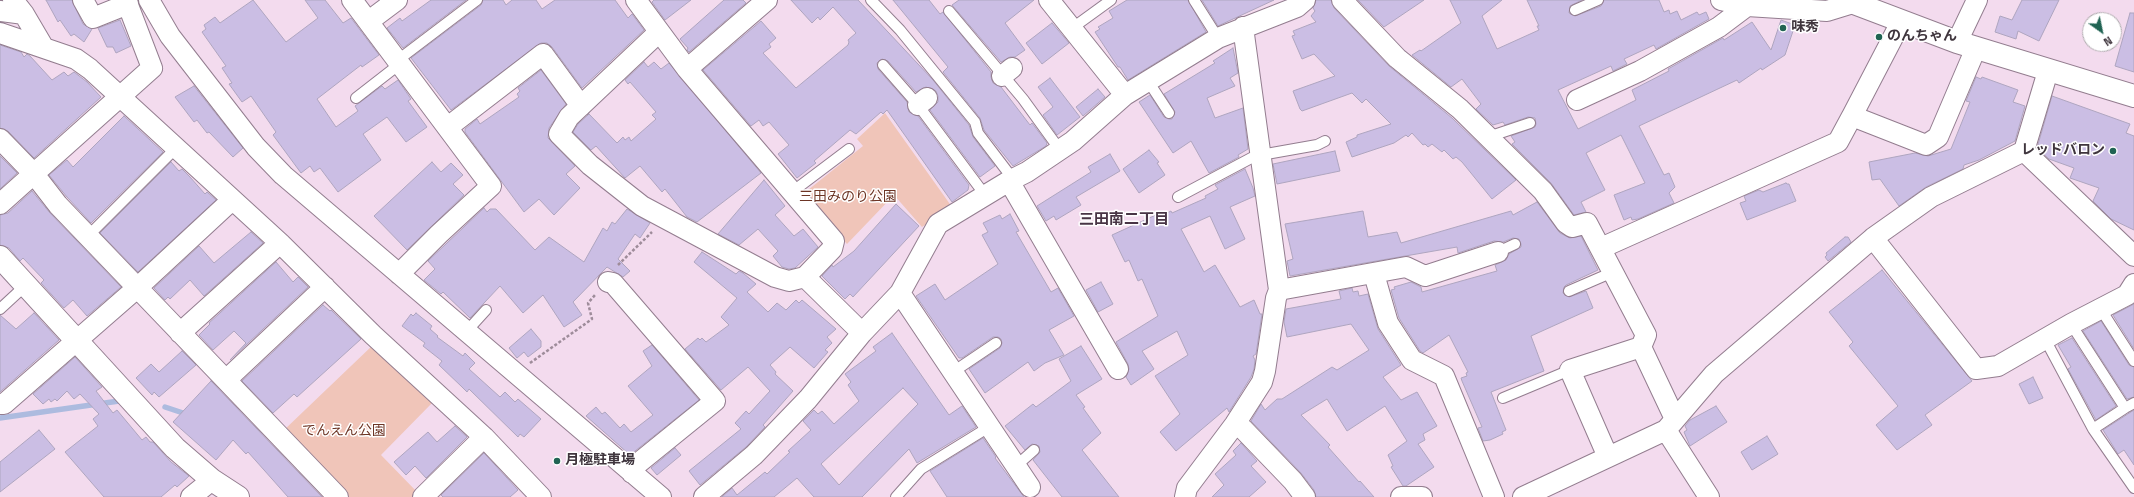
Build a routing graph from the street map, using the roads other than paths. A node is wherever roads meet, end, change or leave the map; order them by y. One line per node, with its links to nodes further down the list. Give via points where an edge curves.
1 (83, 0): 17 (street, via 93,18)
2 (149, 0): 71 (street, via 170,36 256,147 282,175)
3 (352, 0): 24 (street)
4 (397, 0): 24 (street)
5 (477, 0): 33 (lane)
6 (636, 0): 28 (street)
7 (767, 0): 35 (street)
8 (871, 0): 57 (lane, via 900,30 975,122 978,133)
9 (1049, 0): 27 (street)
10 (1111, 0): 27 (lane)
11 (1194, 0): 30 (lane)
12 (1306, 0): 26 (street, via 1297,7)
13 (1342, 0): 48 (street, via 1397,58 1460,109)
14 (1598, 0): 21 (lane)
15 (1721, 0): 19 (street)
16 (1977, 0): 31 (street)
17 (127, 2): 40 (street, via 152,68)
18 (1850, 2): 19 (street, via 1827,11); 25 (street)
19 (1747, 6): 42 (street, via 1719,27 1640,71)
20 (18, 7): 22 (street); 32 (street)
21 (1575, 10)
22 (0, 11)
23 (949, 11): 53 (lane, via 1007,72 1022,99)
24 (369, 21): 33 (street)
25 (1901, 22): 31 (street); 45 (street)
26 (1243, 27): 30 (street); 55 (street)
27 (1071, 29): 38 (street)
28 (659, 32): 35 (street); 43 (street)
29 (0, 33): 32 (street)
30 (1218, 38): 37 (street)
31 (1967, 45): 36 (street); 45 (street, via 1938,137 1926,144)
32 (44, 48): 40 (street, via 76,59)
33 (400, 61): 41 (lane); 47 (street)
34 (883, 66): 59 (lane, via 922,101)
35 (687, 69): 58 (street)
36 (2048, 70): 39 (street); 54 (street)
37 (1148, 81): 38 (street); 44 (lane)
38 (1125, 95): 53 (street)
39 (2134, 96)
40 (122, 97): 51 (street); 56 (street)
41 (356, 98)
42 (1577, 100)
43 (581, 106): 47 (street, via 543,54); 73 (street, via 559,134 590,165 642,206 776,277 789,281)
44 (1169, 113)
45 (1852, 116): 67 (street, via 1838,142)
46 (1530, 123): 48 (lane)
47 (448, 126): 71 (street, via 491,186)
48 (1488, 137): 67 (street, via 1543,191 1566,223 1572,227 1587,223)
49 (0, 139): 56 (street)
50 (1325, 141): 55 (lane, via 1316,145)
51 (176, 148): 61 (street); 63 (lane)
52 (849, 149): 58 (lane)
53 (1060, 150): 57 (street)
54 (2024, 151): 64 (street, via 1930,197); 68 (street)
55 (1260, 155): 60 (lane); 79 (street)
56 (34, 174): 62 (street); 63 (street)
57 (1011, 180): 59 (street); 94 (street, via 1051,266 1100,326)
58 (792, 192): 73 (street, via 834,241 832,249)
59 (985, 195): 81 (street, via 938,224)
60 (1178, 197)
61 (232, 200): 65 (street); 78 (street)
62 (0, 204)
63 (88, 236): 78 (street)
64 (1873, 238): 89 (street, via 1976,369 1998,366); 102 (street, via 1732,357)
65 (280, 243): 77 (street); 87 (street)
66 (1506, 248): 72 (street, via 1475,255 1425,276 1409,263 1406,267)
67 (1601, 248): 70 (street)
68 (2134, 256)
69 (0, 257): 76 (street)
70 (1613, 272): 80 (lane); 92 (street, via 1646,335)
71 (399, 274): 86 (street)
72 (1374, 274): 79 (street); 125 (street, via 1388,324 1401,328 1412,360 1444,376)
73 (804, 277): 88 (street)
74 (608, 282): 109 (street, via 613,283 715,401 636,465)
75 (2134, 284): 82 (street, via 2127,295)
76 (26, 285): 83 (lane); 90 (street)
77 (324, 287): 97 (street); 105 (street)
78 (137, 288): 87 (street); 90 (street)
79 (1279, 290): 101 (street, via 1262,382)
80 (1569, 291)
81 (900, 293): 88 (street); 96 (street)
82 (2100, 308): 85 (street); 93 (lane)
83 (0, 309)
84 (486, 310): 86 (lane)
85 (2070, 324): 89 (street); 100 (lane)
86 (466, 332): 109 (street)
87 (180, 333): 97 (street)
88 (862, 333): 119 (street, via 808,399 754,455)
89 (2045, 339): 104 (lane)
90 (76, 340): 99 (street, via 4,404); 110 (street, via 175,448)
91 (996, 343): 96 (lane)
92 (1641, 347): 95 (street); 102 (street)
93 (2134, 360)
94 (1118, 369)
95 (1570, 370): 98 (lane); 107 (street)
96 (953, 372): 103 (street)
97 (226, 380): 116 (street)
98 (1503, 398)
99 (0, 404)
100 (2130, 406): 104 (lane)
101 (1235, 424): 121 (street, via 1187,488); 122 (street, via 1243,429 1288,476)
102 (1670, 425): 107 (street); 127 (street)
103 (989, 427): 108 (street); 120 (lane, via 921,469)
104 (2093, 429): 112 (lane)
105 (484, 437): 113 (street); 117 (street)
106 (1034, 450): 108 (lane)
107 (1608, 457): 126 (street)
108 (1016, 466): 111 (street)
109 (632, 473): 118 (street)
110 (212, 480): 114 (street); 115 (street)
111 (1030, 487)
112 (2134, 488)
113 (533, 494)
114 (191, 497)
115 (238, 497)
116 (338, 497)
117 (423, 497)
118 (661, 497)
119 (704, 497)
120 (896, 497)
121 (1185, 497)
122 (1304, 497)
123 (1401, 497): 124 (street)
124 (1422, 497)
125 (1494, 497)
126 (1523, 497)
127 (1709, 497)

